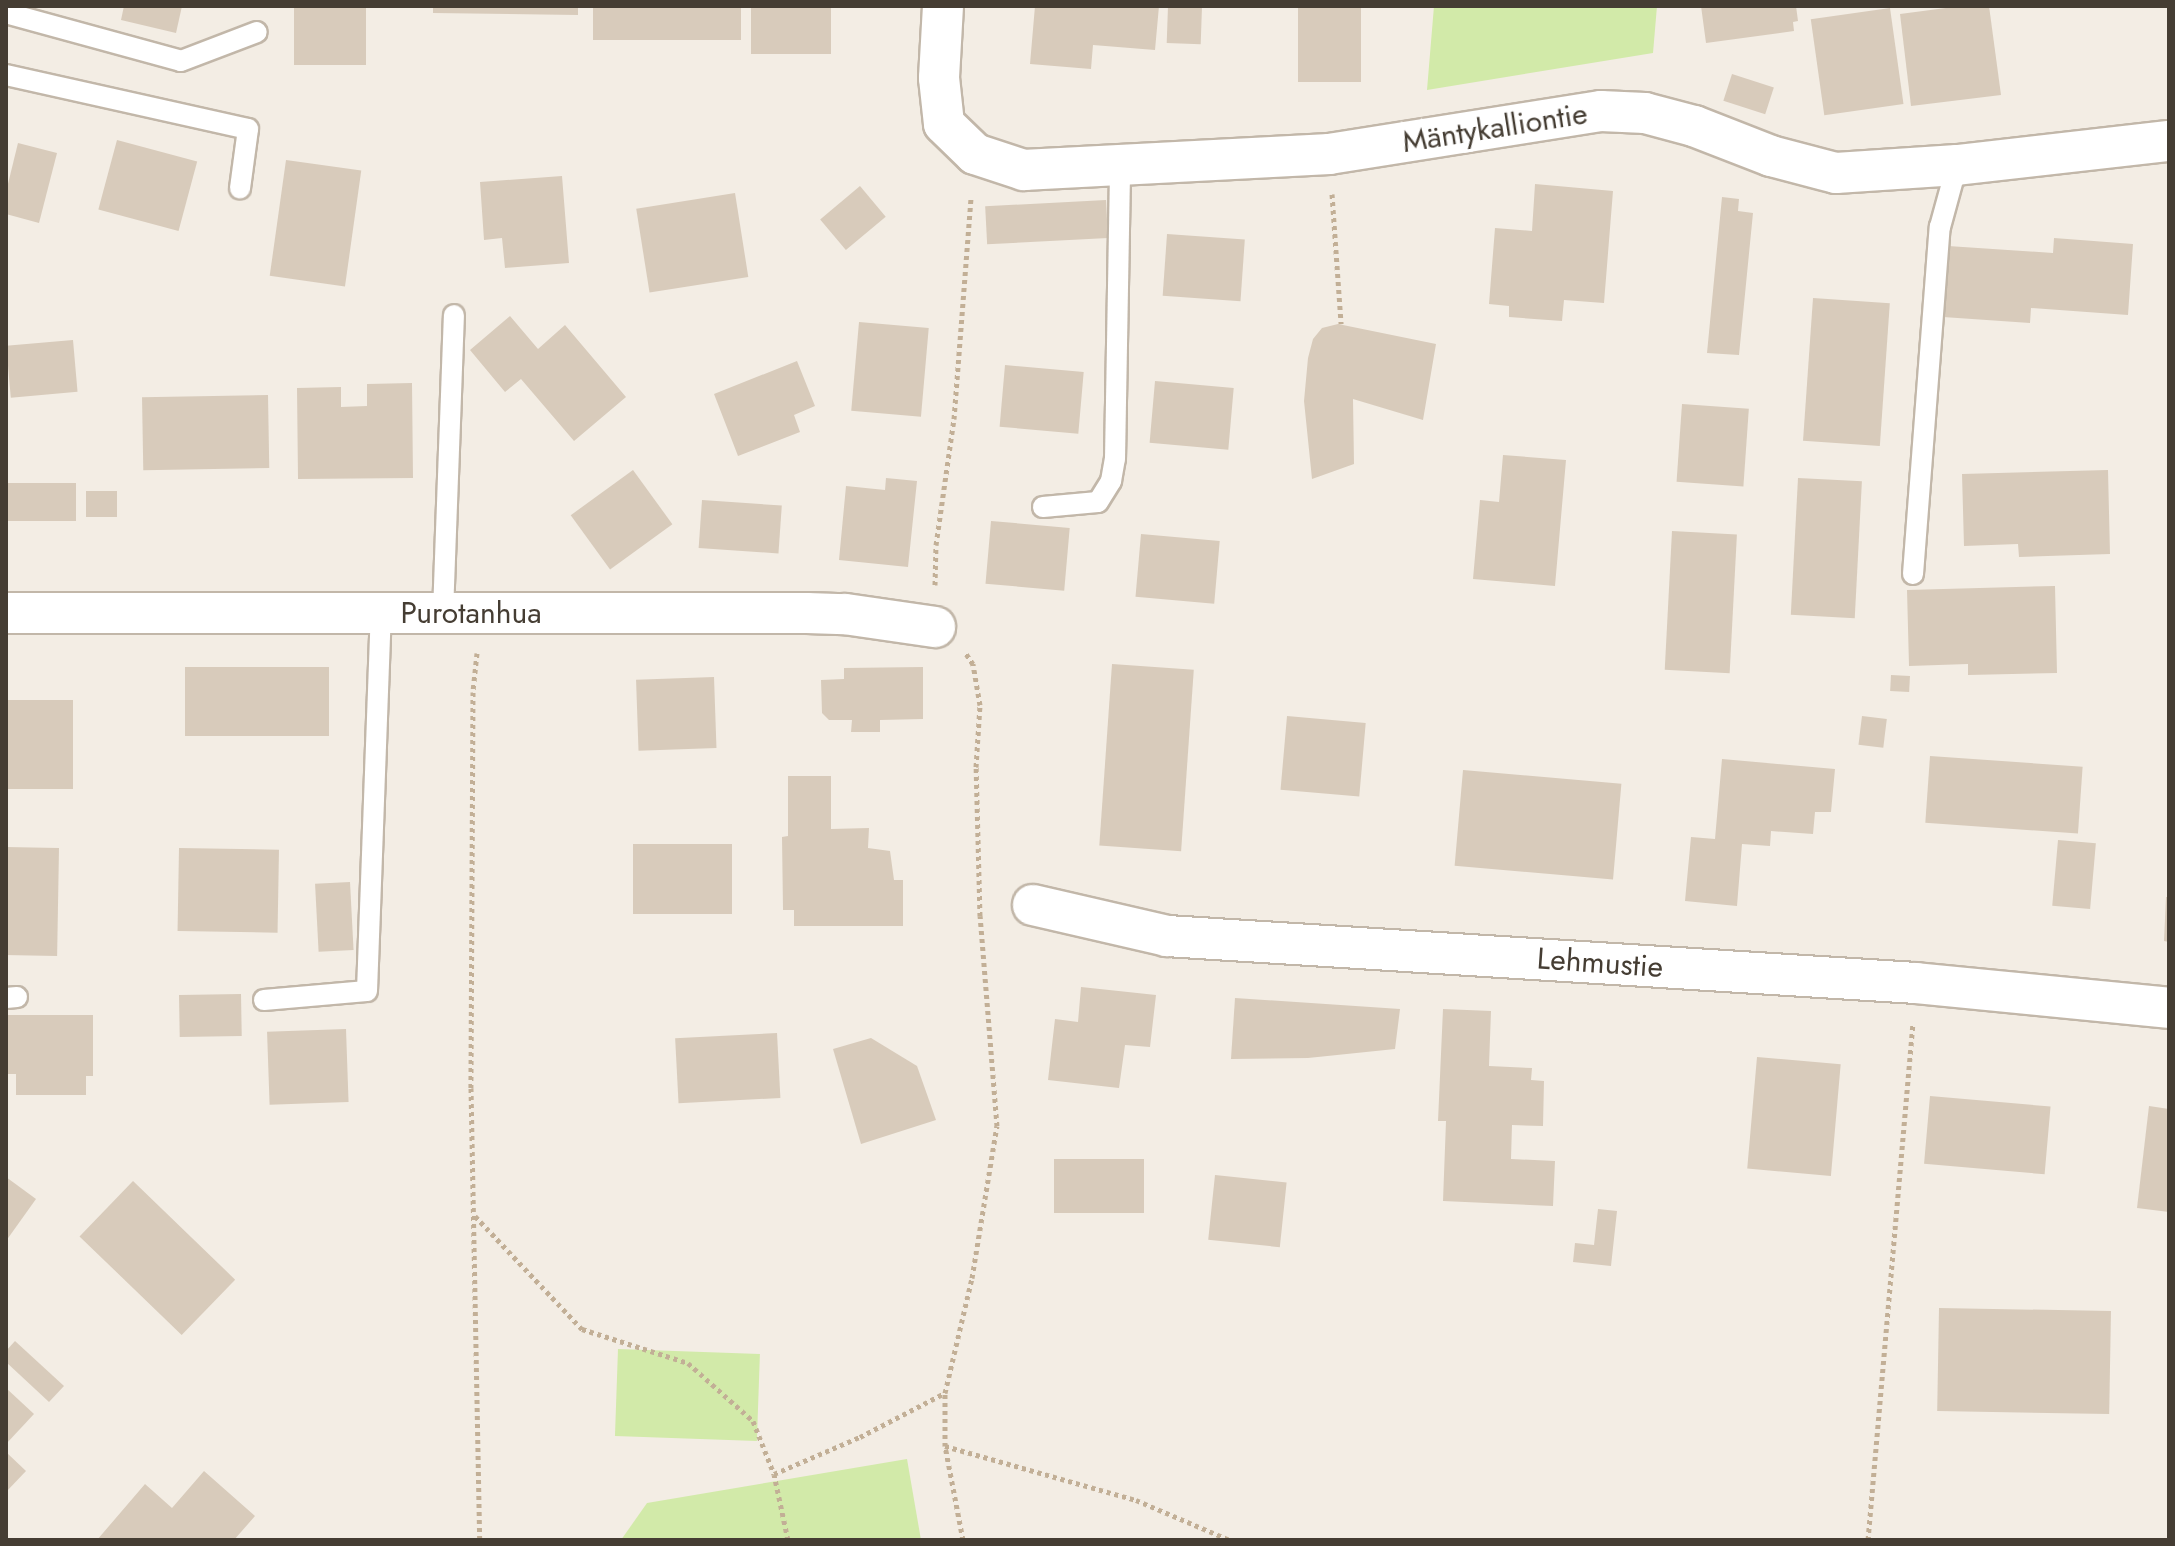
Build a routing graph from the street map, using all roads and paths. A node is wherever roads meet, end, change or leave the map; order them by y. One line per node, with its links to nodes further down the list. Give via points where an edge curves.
1 (943, 6): 6 (street, Mäntykalliontie, via 939,78 944,124)
2 (6, 13): 3 (lane, via 181,61)
3 (257, 32)
4 (6, 75): 10 (lane, via 248,129)
5 (2169, 141): 8 (street, Mäntykalliontie)
6 (975, 154): 7 (street, Mäntykalliontie, via 1024,170); 18 (path, via 954,419 936,545)
7 (1120, 165): 8 (street, Mäntykalliontie, via 1329,154 1601,111 1645,113 1836,173); 13 (lane, via 1111,481 1098,502)
8 (1957, 165): 14 (lane, via 1940,227)
9 (1331, 181): 12 (path)
10 (240, 188)
11 (454, 315): 17 (lane)
12 (1341, 324)
13 (1043, 507)
14 (1913, 574)
15 (6, 613): 16 (street, Purotanhua)
16 (381, 613): 17 (street, Purotanhua); 21 (lane, via 367,991)
17 (462, 613): 18 (street, Purotanhua, via 819,613); 23 (path, via 473,692)
18 (935, 627): 24 (path, via 958,641 973,664 980,705 980,916 997,1126 972,1278)
19 (1033, 905): 20 (street, Lehmustie, via 1167,936)
20 (1916, 983): 22 (street, Lehmustie); 31 (path)
21 (264, 1000)
22 (2169, 1008)
23 (474, 1215): 26 (path, via 582,1329 688,1363 753,1421); 27 (path)
24 (945, 1393): 25 (path); 26 (path)
25 (945, 1446): 29 (path); 30 (path, via 1136,1500)
26 (774, 1474): 28 (path)
27 (480, 1540)
28 (788, 1540)
29 (963, 1540)
30 (1230, 1540)
31 (1868, 1540)

